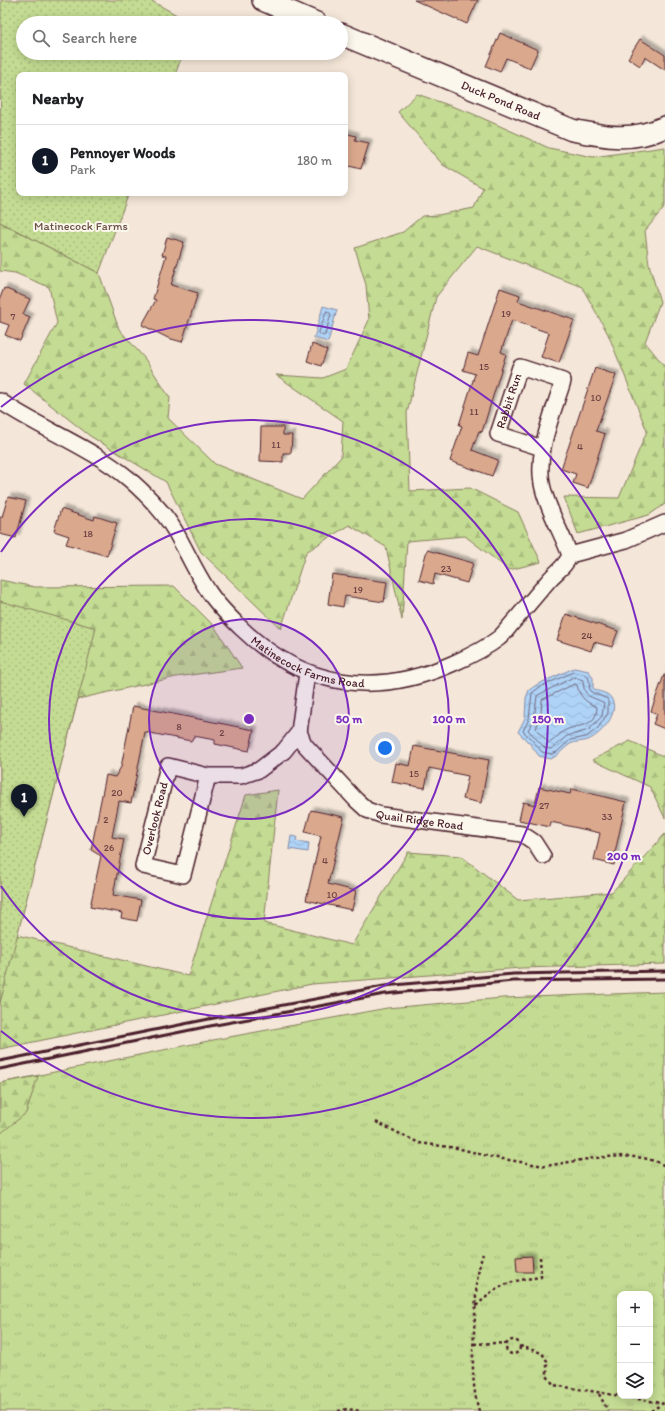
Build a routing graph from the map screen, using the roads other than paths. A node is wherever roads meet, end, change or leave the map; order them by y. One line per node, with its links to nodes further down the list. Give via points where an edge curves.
1 (262, 0): 2 (street)
2 (300, 16)
3 (348, 37): 4 (street, Duck Pond Road, via 572,130 606,138 625,137)
4 (665, 127)
5 (0, 401): 9 (street, Matinecock Farms Road, via 108,463 129,480 158,508 174,529 208,591 227,614 273,655)
6 (542, 448): 6 (street, Rabbit Run, via 563,381 520,367 498,434); 8 (street, Rabbit Run, via 543,491)
7 (665, 523): 8 (street, via 626,540)
8 (570, 555): 9 (street, Matinecock Farms Road, via 567,563 500,637 469,657 435,672 397,682 369,684)
9 (307, 673): 10 (street)
10 (299, 732): 11 (street, Overlook Road, via 284,751 259,770 241,776); 12 (street, Quail Ridge Road, via 304,744 367,810 381,815 522,834 534,842)
11 (208, 776): 11 (street, Overlook Road, via 183,875 143,866 168,766)
12 (543, 856)

